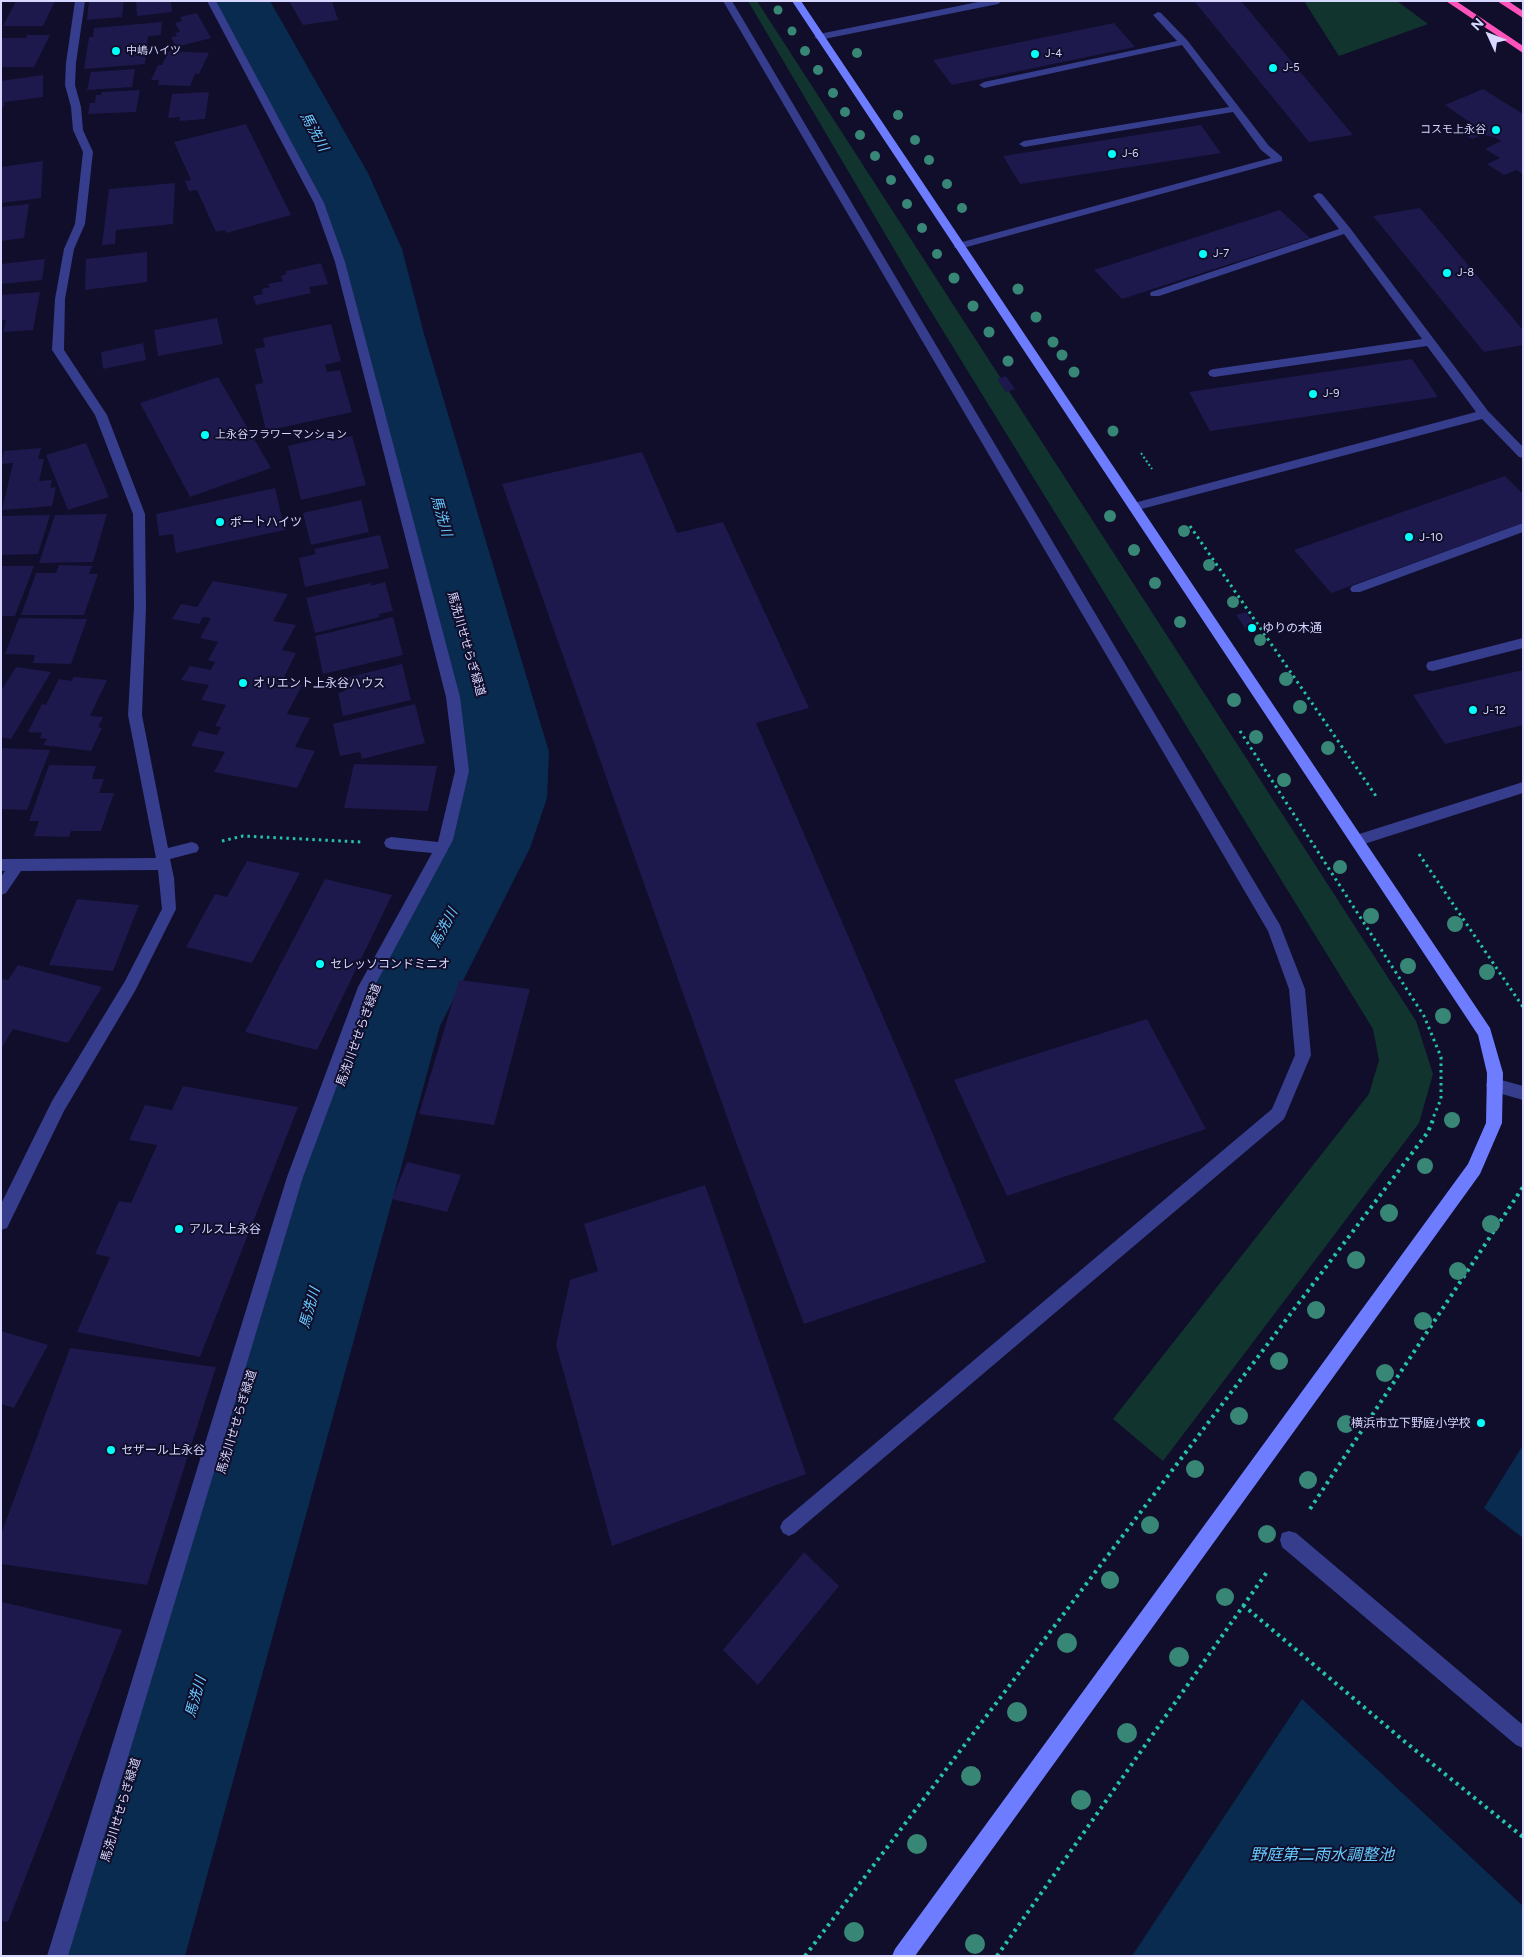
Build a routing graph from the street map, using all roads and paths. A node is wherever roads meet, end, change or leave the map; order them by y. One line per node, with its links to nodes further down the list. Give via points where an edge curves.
1 (80, 1): 38 (street, via 70,85 78,130 88,152 85,199 80,224 69,249 60,299 58,350 101,414 139,514 140,607 134,716)
2 (211, 1): 37 (street, via 319,203 340,262 453,697 462,771 446,840)
3 (727, 1): 47 (street, via 1275,929 1297,989 1302,1055 1278,1114)
4 (796, 1): 10 (street)
5 (998, 1): 10 (street)
6 (1450, 1): 12 (highway)
7 (1501, 1): 9 (highway)
8 (1158, 15): 11 (street)
9 (1523, 15)
10 (819, 37): 18 (street)
11 (1184, 42): 13 (street); 14 (street)
12 (1523, 50)
13 (984, 85)
14 (1234, 109): 15 (street); 18 (street, via 1278,159 1274,164)
15 (1024, 144)
16 (1318, 196): 17 (street)
17 (1346, 230): 19 (street); 20 (street)
18 (959, 246): 25 (street)
19 (1154, 294)
20 (1429, 342): 21 (street); 22 (street)
21 (1214, 373)
22 (1484, 414): 23 (street); 24 (street)
23 (1523, 454)
24 (1171, 498): 25 (street); 32 (path)
25 (1134, 507): 34 (street)
26 (1523, 527): 27 (street)
27 (1356, 589)
28 (1523, 643): 29 (street)
29 (1433, 666)
30 (1236, 726): 53 (path, via 1424,1016 1441,1057 1441,1099 1428,1132)
31 (1523, 787): 33 (street)
32 (1383, 806)
33 (1400, 826): 34 (street); 42 (path)
34 (1358, 840): 43 (street, via 1485,1033 1495,1073)
35 (391, 843): 36 (path, via 243,836); 37 (street)
36 (192, 848): 38 (street)
37 (441, 848): 52 (street, via 366,987 295,1177)
38 (163, 859): 40 (street); 46 (street, via 169,909 130,986 58,1106)
39 (1, 865): 40 (street)
40 (18, 865): 41 (street)
41 (1, 889)
42 (1523, 1007)
43 (1494, 1085): 44 (street); 54 (street, via 1494,1123 1474,1169)
44 (1523, 1093)
45 (1523, 1187): 48 (path)
46 (1, 1222)
47 (789, 1527)
48 (1289, 1540): 49 (path); 50 (street)
49 (1243, 1605): 51 (path); 55 (path)
50 (1523, 1738)
51 (1523, 1837)
52 (57, 1956)
53 (805, 1956)
54 (902, 1956)
55 (997, 1956)

